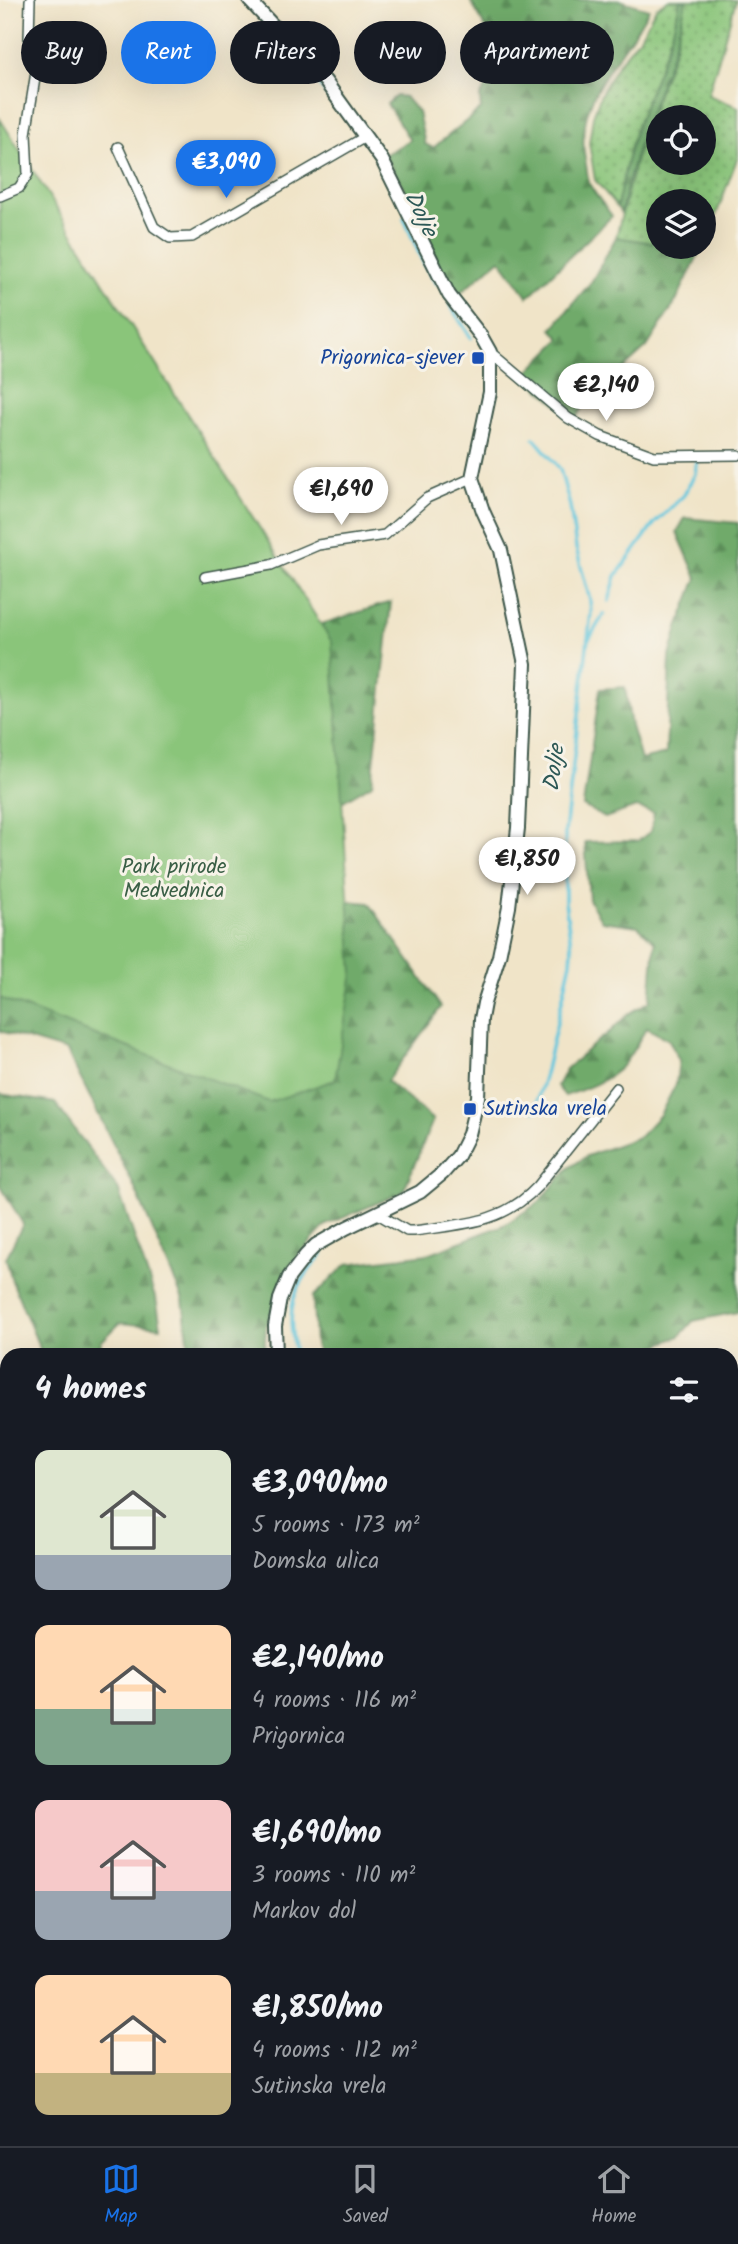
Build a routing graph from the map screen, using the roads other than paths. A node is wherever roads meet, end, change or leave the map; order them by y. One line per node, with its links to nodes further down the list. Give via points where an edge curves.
1 (30, 0): 5 (street, via 29,38 36,72 26,134 28,174 19,188)
2 (249, 0): 3 (street, via 325,82)
3 (365, 137): 4 (street, via 192,237 170,239 154,227); 6 (street, via 382,160 449,295)
4 (118, 147)
5 (0, 195)
6 (490, 352): 7 (street, via 568,418 600,436 654,456); 8 (street, via 490,391)
7 (738, 455)
8 (472, 478): 9 (street, via 427,498 385,535 318,545 271,565); 11 (street, via 501,550 525,664 518,828 509,907 481,1019 478,1097 469,1134 443,1173 420,1192)
9 (205, 577)
10 (616, 1088): 11 (street, via 538,1186 508,1212 477,1222 414,1231)
11 (378, 1214): 12 (street, via 316,1245 296,1266 280,1298)
12 (276, 1348)

